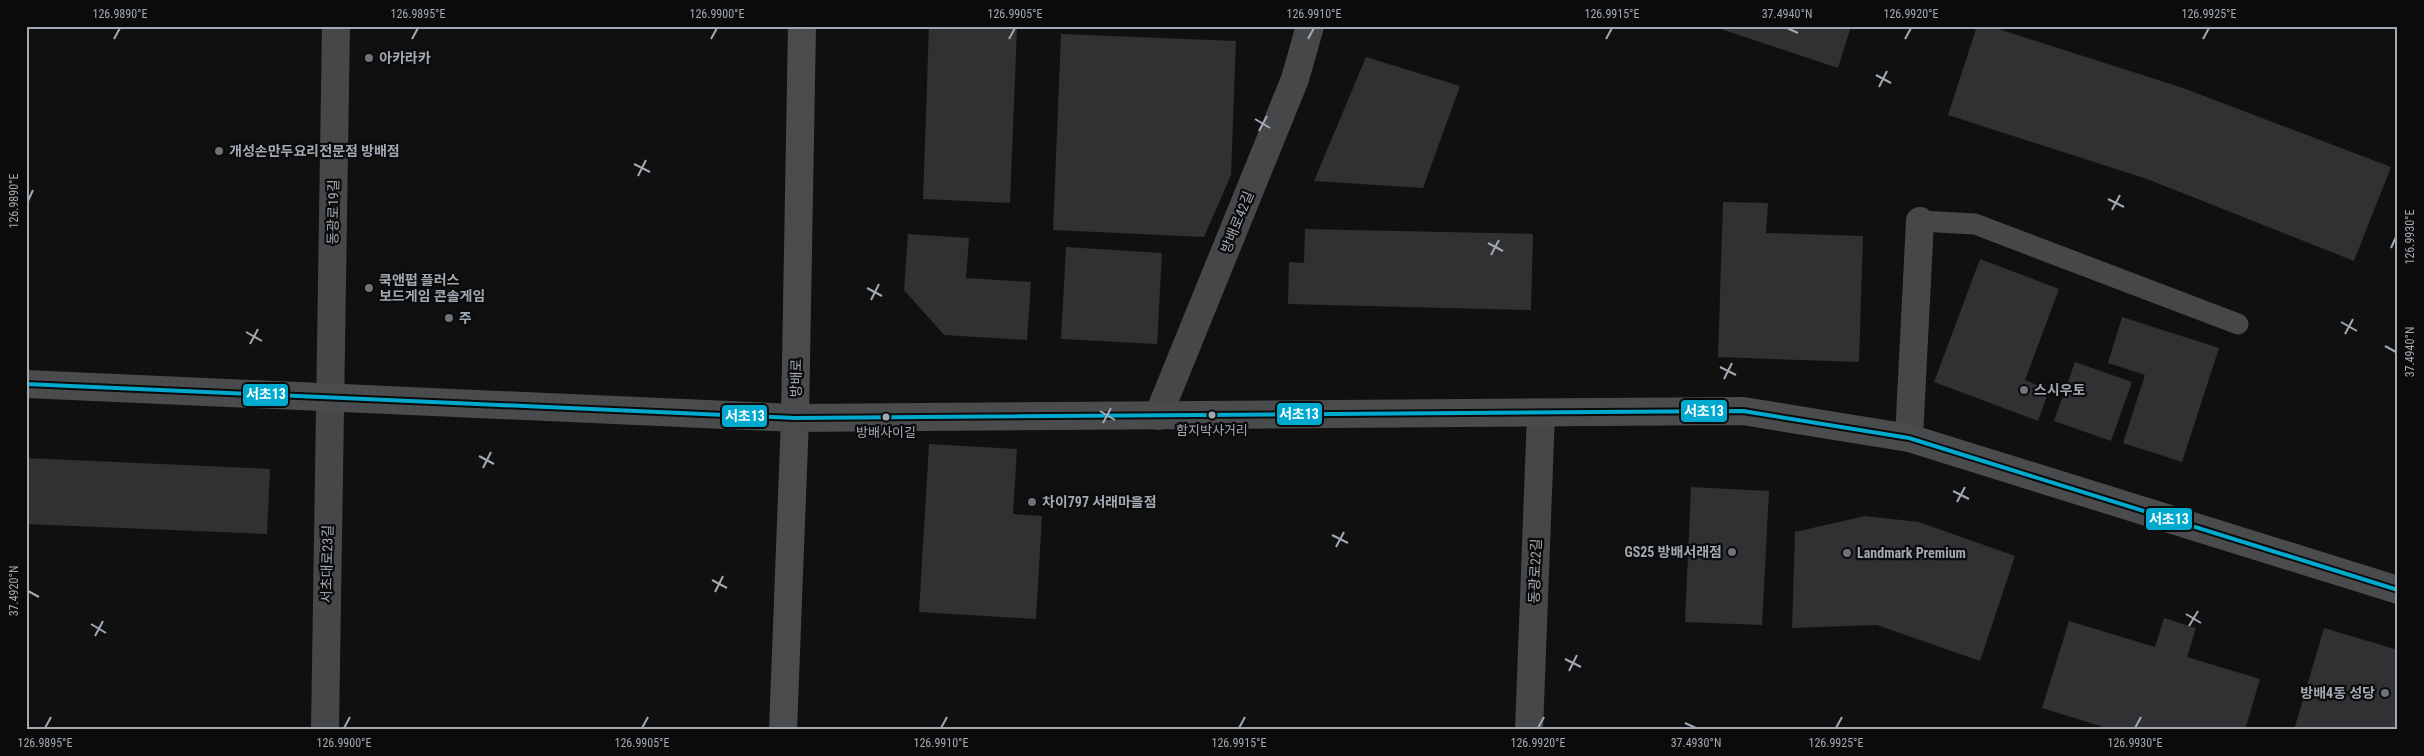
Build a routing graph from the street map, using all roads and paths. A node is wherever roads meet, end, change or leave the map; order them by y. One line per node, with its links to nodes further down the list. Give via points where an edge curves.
1 (336, 26): 7 (street, 동광로19길)
2 (802, 26): 10 (street, 방배로)
3 (1310, 26): 9 (street, 방배로42길, via 1295,79)
4 (1920, 221): 5 (lane, via 1975,224); 11 (street)
5 (2238, 324)
6 (26, 384): 7 (street)
7 (330, 398): 10 (street); 13 (street, 서초대로23길)
8 (1541, 412): 9 (street); 11 (street, via 1743,411); 15 (street, 동광로22길)
9 (1158, 416): 10 (street)
10 (796, 418): 14 (street, 방배로)
11 (1909, 438): 12 (street)
12 (2398, 590)
13 (325, 730)
14 (783, 730)
15 (1529, 730)

